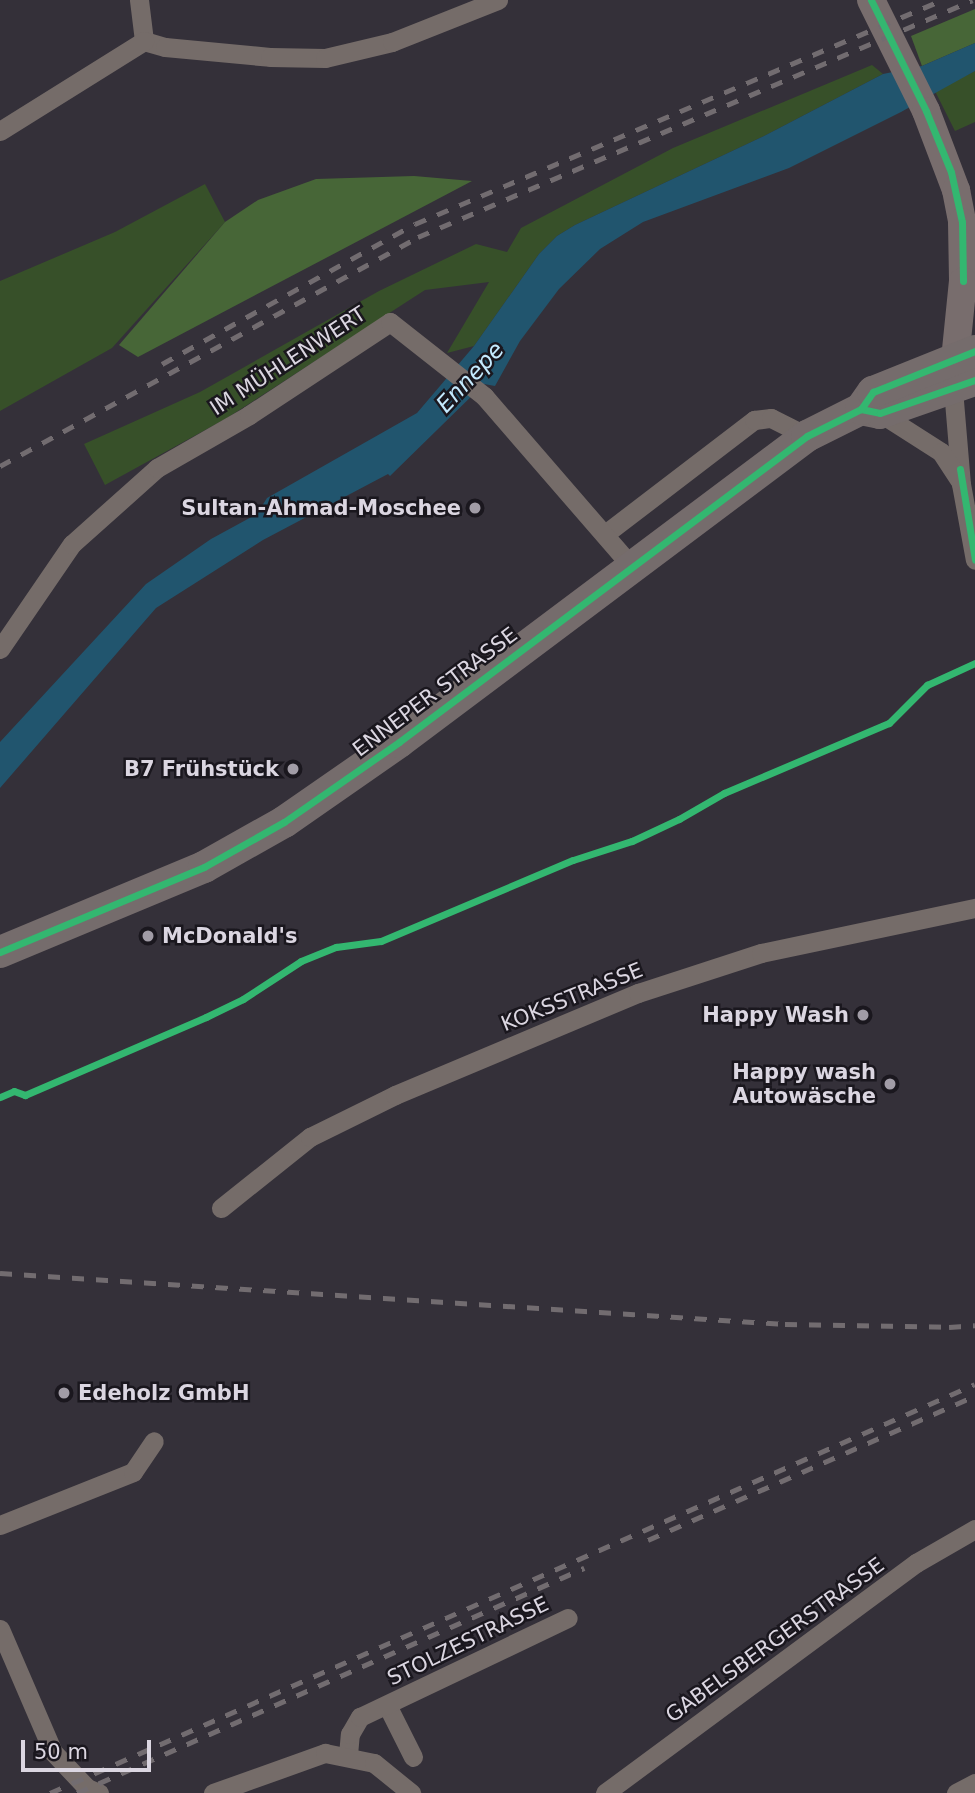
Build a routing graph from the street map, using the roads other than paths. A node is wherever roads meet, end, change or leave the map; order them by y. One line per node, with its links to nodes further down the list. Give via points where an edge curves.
1 (139, 0): 4 (street)
2 (498, 0): 4 (street, via 392,42 325,58 270,57)
3 (871, 0): 6 (main road, via 926,111 956,190)
4 (144, 41): 5 (street)
5 (0, 131)
6 (969, 287): 7 (main road)
7 (964, 370): 8 (main road, ENNEPER STRASSE, via 873,392); 10 (street)
8 (870, 411): 9 (main road, ENNEPER STRASSE); 10 (street, via 941,452)
9 (807, 436): 11 (street, via 771,418 754,420); 13 (main road, ENNEPER STRASSE)
10 (961, 484): 12 (street)
11 (604, 534): 13 (street, IM MÜHLENWERT); 14 (street, IM MÜHLENWERT, via 484,396 390,323 158,468 72,544)
12 (975, 560)
13 (631, 566): 16 (main road, ENNEPER STRASSE, via 399,742 284,822 204,867)
14 (0, 649)
15 (975, 908): 17 (street, KOKSSTRASSE, via 761,953 638,993 395,1095 310,1137)
16 (0, 952)
17 (220, 1208)
18 (154, 1441): 19 (street, via 134,1472)
19 (0, 1525)
20 (975, 1529): 30 (street, GABELSBERGERSTRASSE, via 916,1563)
21 (568, 1618): 23 (street, STOLZESTRASSE)
22 (0, 1629): 27 (street, via 53,1752 87,1788)
23 (387, 1705): 24 (street, STOLZESTRASSE, via 360,1717 350,1734); 25 (street, STOLZESTRASSE)
24 (348, 1755): 28 (street, via 325,1753); 29 (street, via 374,1763)
25 (413, 1757)
26 (975, 1783): 31 (street)
27 (99, 1793)
28 (212, 1793)
29 (411, 1793)
30 (605, 1793)
31 (956, 1793)

